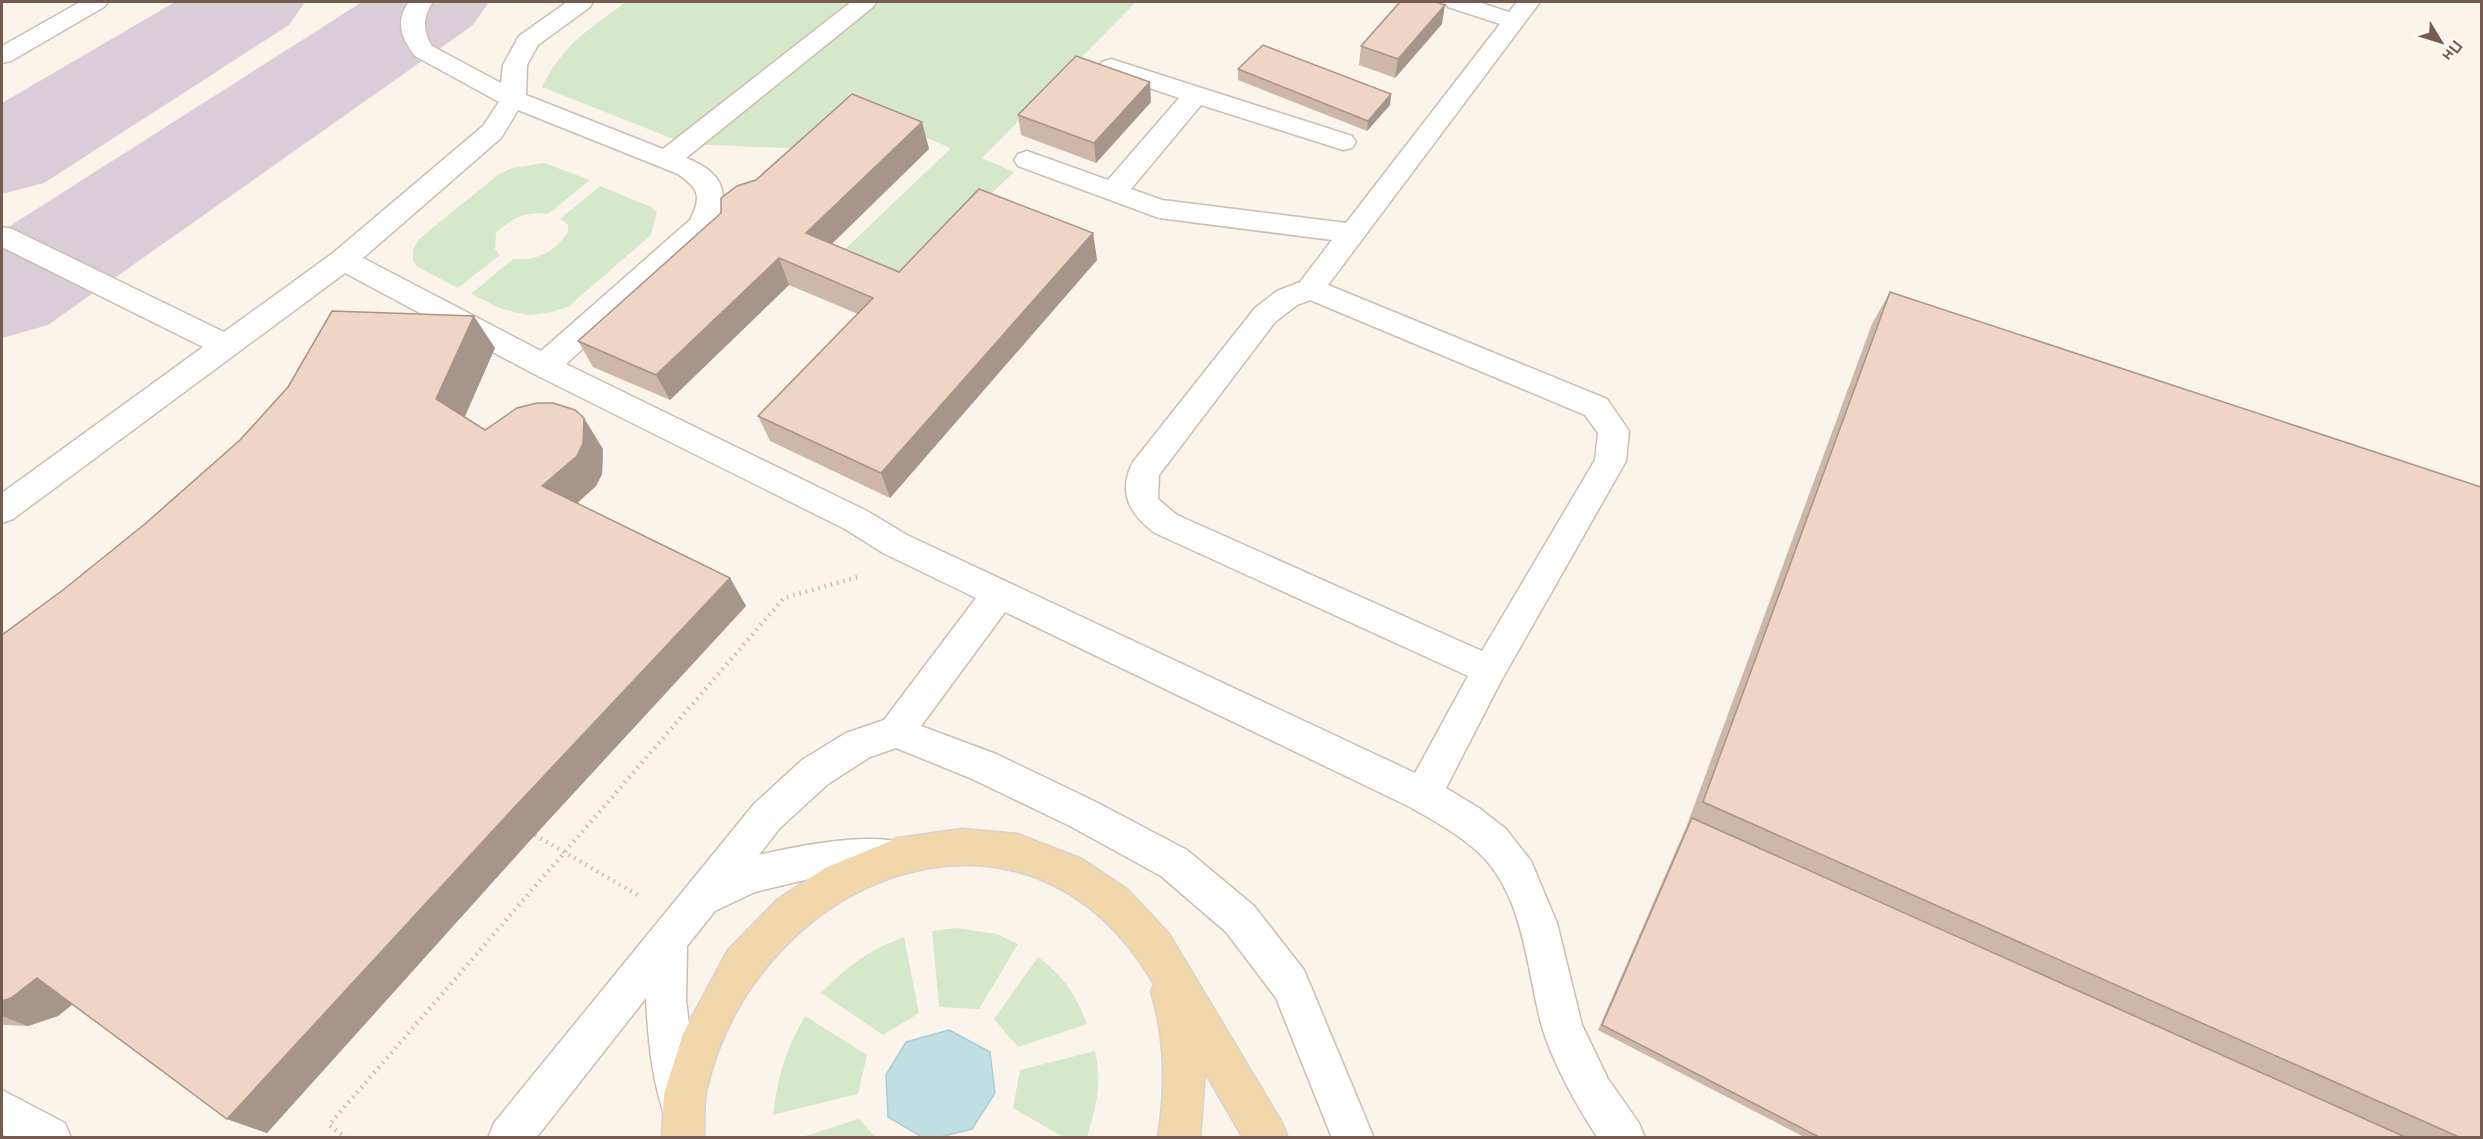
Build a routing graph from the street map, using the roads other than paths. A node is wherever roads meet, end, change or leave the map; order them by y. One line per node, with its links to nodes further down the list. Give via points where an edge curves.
1 (96, 2): 7 (lane)
2 (421, 2): 10 (lane, via 413,16 415,40 421,50)
3 (582, 2): 10 (lane, via 528,41 515,65)
4 (865, 2): 12 (lane)
5 (1456, 2): 6 (lane)
6 (1522, 11): 15 (lane)
7 (2, 56)
8 (1111, 67): 9 (lane)
9 (1196, 94): 11 (lane); 14 (lane)
10 (513, 99): 12 (lane); 17 (lane, via 492,132)
11 (1343, 142)
12 (668, 159): 20 (lane, via 705,180 713,195 701,226)
13 (1027, 160): 14 (lane)
14 (1113, 192): 15 (lane, via 1160,209)
15 (1353, 233): 18 (lane)
16 (2, 236): 19 (lane)
17 (343, 260): 19 (lane); 20 (lane)
18 (1310, 289): 23 (lane, via 1596,407 1614,431 1610,461); 23 (lane, via 1287,298 1265,315 1144,471 1139,492 1147,510 1166,524)
19 (226, 346): 21 (lane)
20 (544, 366): 22 (lane, via 856,520 887,540)
21 (2, 510)
22 (1000, 592): 24 (lane); 25 (lane)
23 (1490, 670): 25 (lane)
24 (896, 732): 27 (lane, via 860,744 815,772 767,816); 36 (lane, via 983,766 1174,863 1240,919 1290,984)
25 (1423, 795): 37 (lane, via 1492,840 1518,874 1538,923 1563,1029 1593,1094)
26 (898, 856): 27 (lane, via 784,866 750,875); 29 (main road, via 962,847 1017,852 1069,872 1114,903); 33 (main road, via 838,881 791,913 742,964 703,1034 686,1094)
27 (701, 899): 28 (lane)
28 (668, 939): 32 (lane); 33 (lane, via 666,1000 683,1112)
29 (1155, 948): 34 (main road, via 1176,1006 1186,1072); 35 (main road)
30 (2, 1111): 31 (lane)
31 (50, 1137)
32 (509, 1137)
33 (682, 1137)
34 (1179, 1137)
35 (1267, 1137)
36 (1353, 1137)
37 (1624, 1137)

